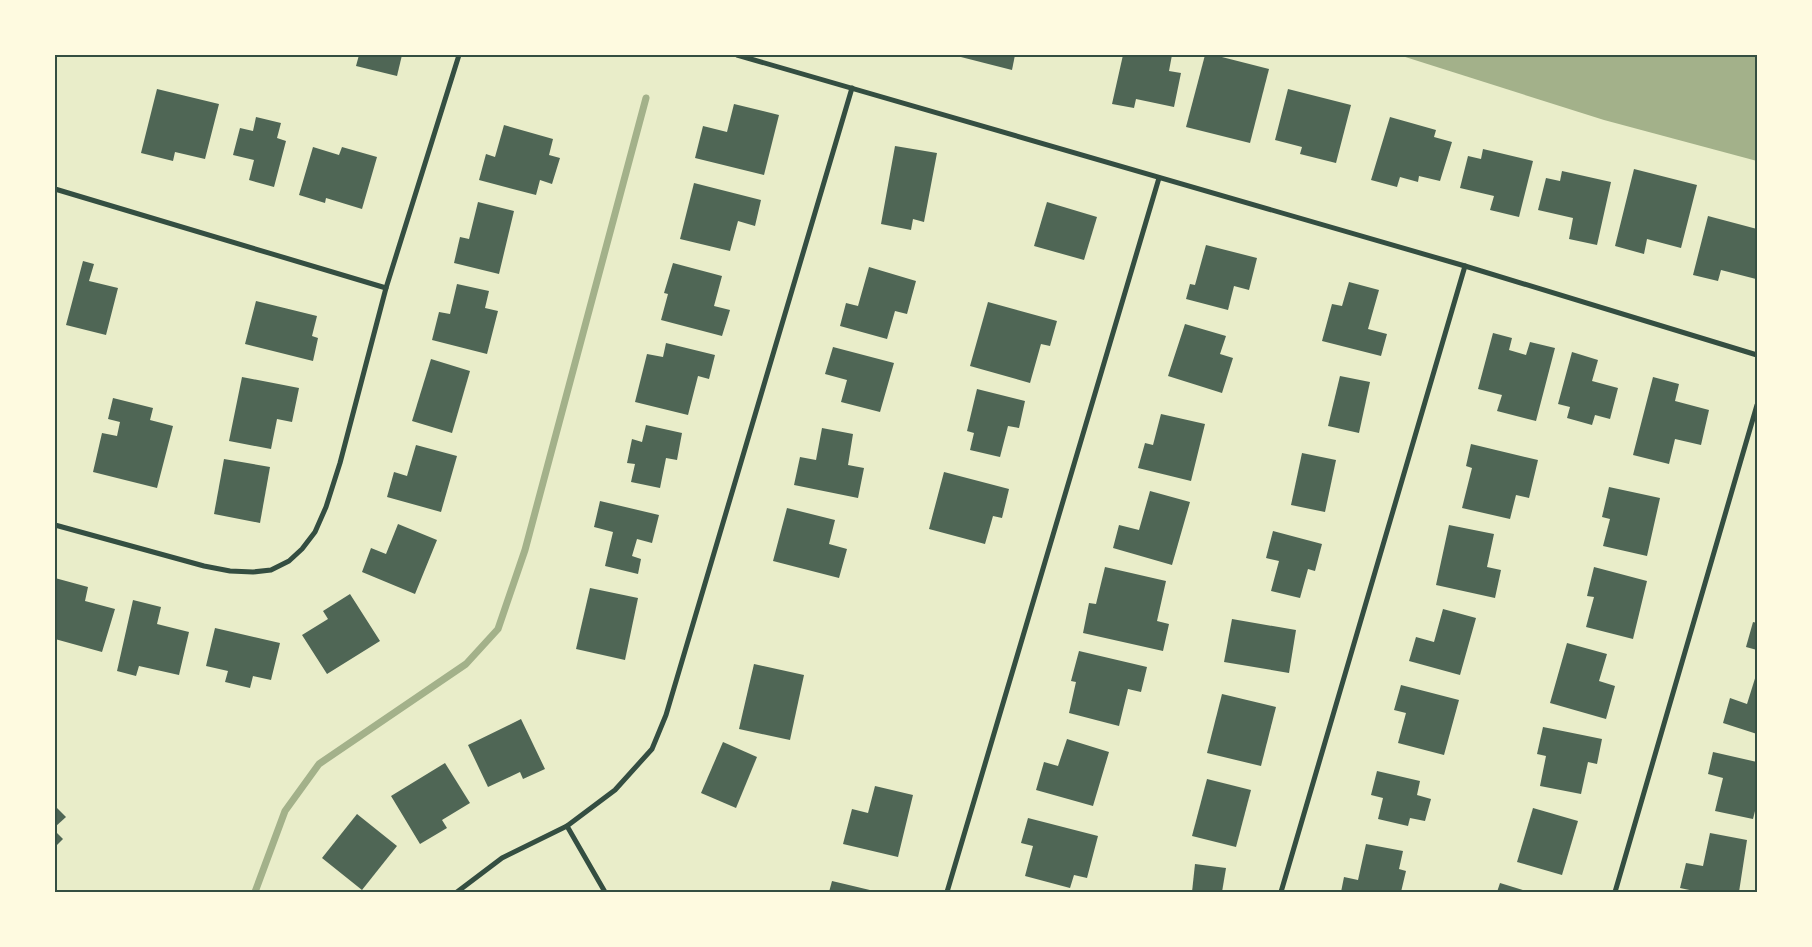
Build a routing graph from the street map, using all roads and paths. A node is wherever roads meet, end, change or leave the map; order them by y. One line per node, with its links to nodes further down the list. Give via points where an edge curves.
1 (459, 55): 7 (street)
2 (737, 55): 3 (street)
3 (852, 88): 4 (street); 11 (street, via 666,715 652,749 615,790)
4 (1159, 178): 6 (street); 14 (street)
5 (55, 189): 7 (street)
6 (1465, 266): 8 (street); 15 (street)
7 (386, 288): 10 (street, via 326,506 314,532 289,561 271,570 230,571)
8 (1757, 355)
9 (1757, 405): 16 (street)
10 (55, 524)
11 (567, 826): 12 (street, via 502,858); 13 (street)
12 (457, 892)
13 (605, 892)
14 (947, 892)
15 (1281, 892)
16 (1615, 892)

